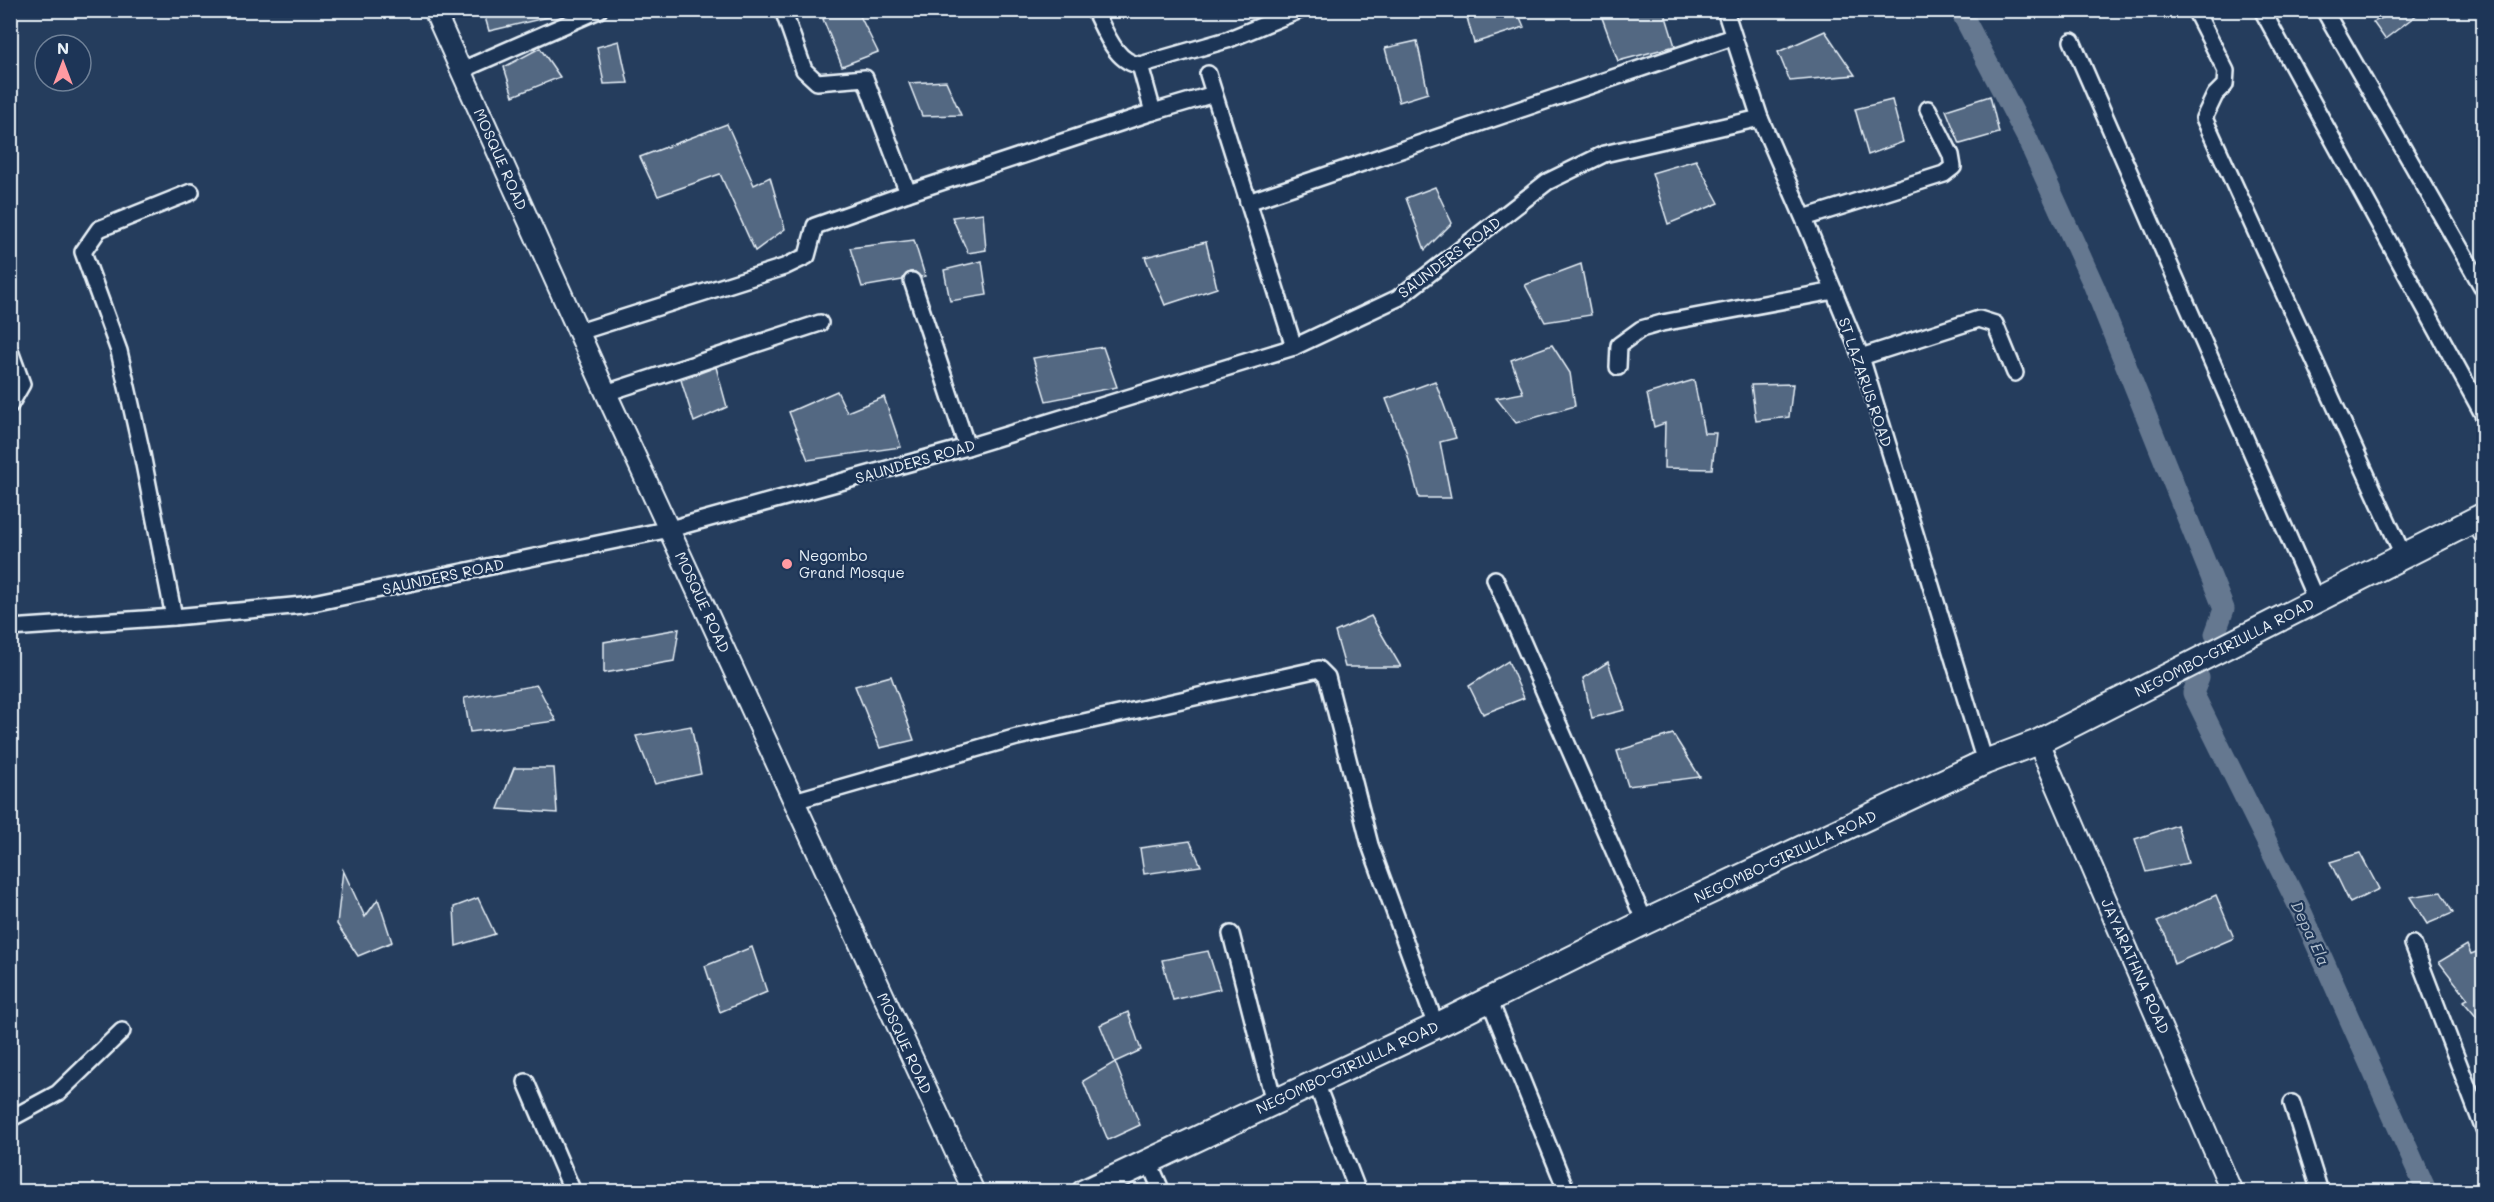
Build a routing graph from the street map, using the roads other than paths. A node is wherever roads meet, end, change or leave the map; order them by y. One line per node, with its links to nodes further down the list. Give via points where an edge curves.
1 (434, 10): 13 (street, MOSQUE ROAD)
2 (599, 10): 13 (street)
3 (783, 10): 20 (street, via 804,69 817,82 865,78)
4 (1094, 10): 12 (street, via 1117,53 1133,64)
5 (1300, 10): 12 (street, via 1227,40)
6 (1725, 10): 10 (street, ST LAZARUS ROAD)
7 (2195, 10): 40 (street, via 2226,71 2225,85 2204,118)
8 (2262, 10): 35 (street)
9 (2324, 10): 24 (street)
10 (1733, 37): 18 (street, ST LAZARUS ROAD); 21 (street)
11 (2072, 41): 42 (street)
12 (1140, 64): 17 (street)
13 (462, 70): 27 (street, MOSQUE ROAD)
14 (1208, 74): 15 (street)
15 (1215, 94): 17 (street); 21 (street)
16 (1928, 109): 22 (street, via 1953,167 1944,174)
17 (1153, 112): 20 (street)
18 (1760, 118): 22 (street, ST LAZARUS ROAD); 28 (street, SAUNDERS ROAD, via 1604,154 1547,182 1398,298)
19 (191, 192): 43 (street, via 99,229 83,252 119,351)
20 (908, 193): 27 (street, via 815,226 807,256 784,267)
21 (1248, 202): 28 (street)
22 (1804, 218): 25 (street, ST LAZARUS ROAD)
23 (912, 281): 36 (street)
24 (2484, 290)
25 (1834, 291): 30 (street, ST LAZARUS ROAD); 31 (street, via 1641,329 1619,345)
26 (820, 323): 33 (street)
27 (579, 332): 33 (street, MOSQUE ROAD)
28 (1294, 347): 36 (street, SAUNDERS ROAD)
29 (10, 351): 34 (street, via 21,384)
30 (1861, 357): 32 (street, via 1979,319 1995,324); 46 (street, ST LAZARUS ROAD)
31 (1618, 367)
32 (2015, 373)
33 (606, 393): 38 (street, MOSQUE ROAD)
34 (10, 405)
35 (2484, 416)
36 (967, 447): 38 (street, SAUNDERS ROAD)
37 (2477, 519): 39 (lane); 40 (main road, NEGOMBO-GIRIULLA ROAD)
38 (670, 529): 43 (street, SAUNDERS ROAD, via 303,605); 47 (street, MOSQUE ROAD)
39 (2484, 544)
40 (2403, 555): 42 (main road, NEGOMBO-GIRIULLA ROAD)
41 (1495, 579): 48 (street)
42 (2316, 600): 45 (main road, NEGOMBO-GIRIULLA ROAD)
43 (174, 617): 44 (street, SAUNDERS ROAD)
44 (10, 628)
45 (2038, 742): 46 (main road, NEGOMBO-GIRIULLA ROAD); 68 (street, JAYARATHNA ROAD)
46 (1985, 762): 48 (main road, NEGOMBO-GIRIULLA ROAD)
47 (794, 801): 52 (street, via 1017,736 1319,669 1327,677 1370,845); 63 (street, MOSQUE ROAD)
48 (1644, 922): 51 (main road, NEGOMBO-GIRIULLA ROAD)
49 (1231, 934): 56 (street)
50 (2413, 944): 59 (street)
51 (1489, 999): 52 (main road, NEGOMBO-GIRIULLA ROAD); 67 (street)
52 (1436, 1026): 55 (main road, NEGOMBO-GIRIULLA ROAD)
53 (122, 1031): 58 (street, via 58,1093)
54 (526, 1082): 62 (street)
55 (1316, 1083): 56 (main road, NEGOMBO-GIRIULLA ROAD); 66 (street)
56 (1274, 1102): 60 (main road, NEGOMBO-GIRIULLA ROAD)
57 (2292, 1102): 69 (street)
58 (10, 1119)
59 (2484, 1130)
60 (1148, 1160): 64 (main road, NEGOMBO-GIRIULLA ROAD); 65 (street)
61 (2484, 1189): 70 (street)
62 (573, 1191)
63 (974, 1191)
64 (1084, 1191)
65 (1162, 1191)
66 (1358, 1191)
67 (1566, 1191)
68 (2232, 1191)
69 (2320, 1191)
70 (2479, 1191)

